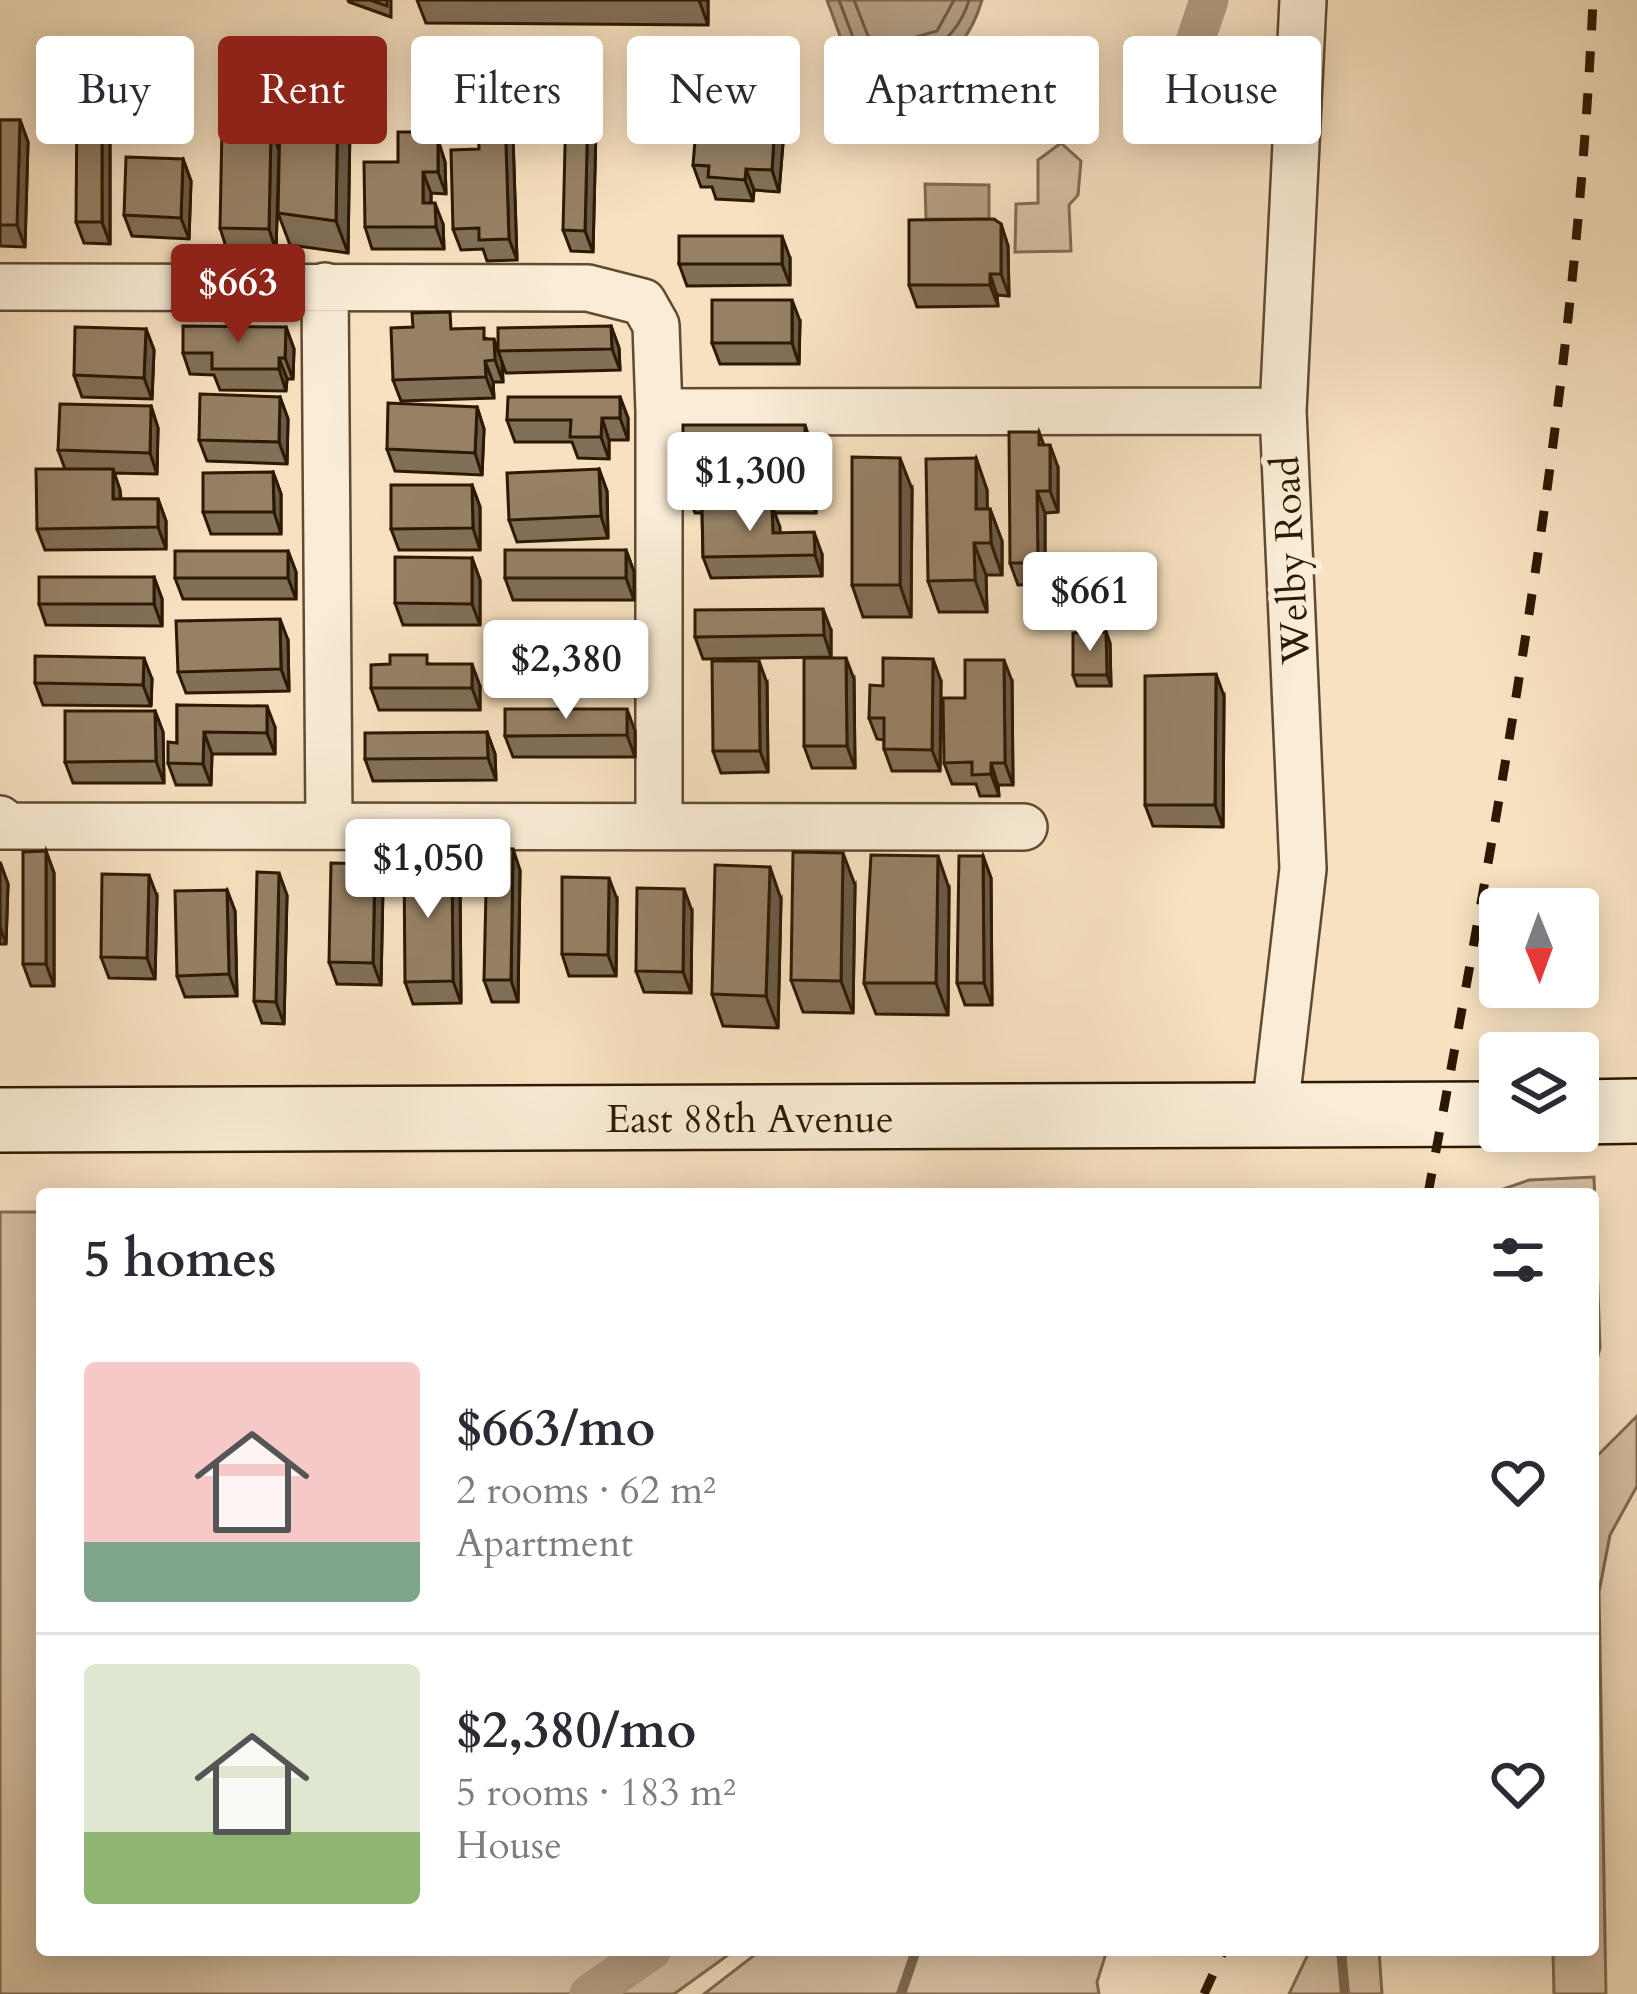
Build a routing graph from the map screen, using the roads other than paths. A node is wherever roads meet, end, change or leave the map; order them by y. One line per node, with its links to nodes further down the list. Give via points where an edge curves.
1 (1303, 0): 4 (street, Welby Road)
2 (325, 286): 3 (street); 5 (street, via 620,292 651,310); 7 (street)
3 (0, 287)
4 (1283, 411): 5 (street); 13 (street, Welby Road, via 1303,869)
5 (659, 412): 8 (street)
6 (0, 819): 7 (street, via 0,826)
7 (329, 822): 8 (street)
8 (659, 823): 9 (street)
9 (1024, 826)
10 (1637, 1111): 11 (main road)
11 (1599, 1112)
12 (1479, 1114): 13 (main road, East 88th Avenue)
13 (1274, 1119): 14 (main road, East 88th Avenue)
14 (0, 1120)

